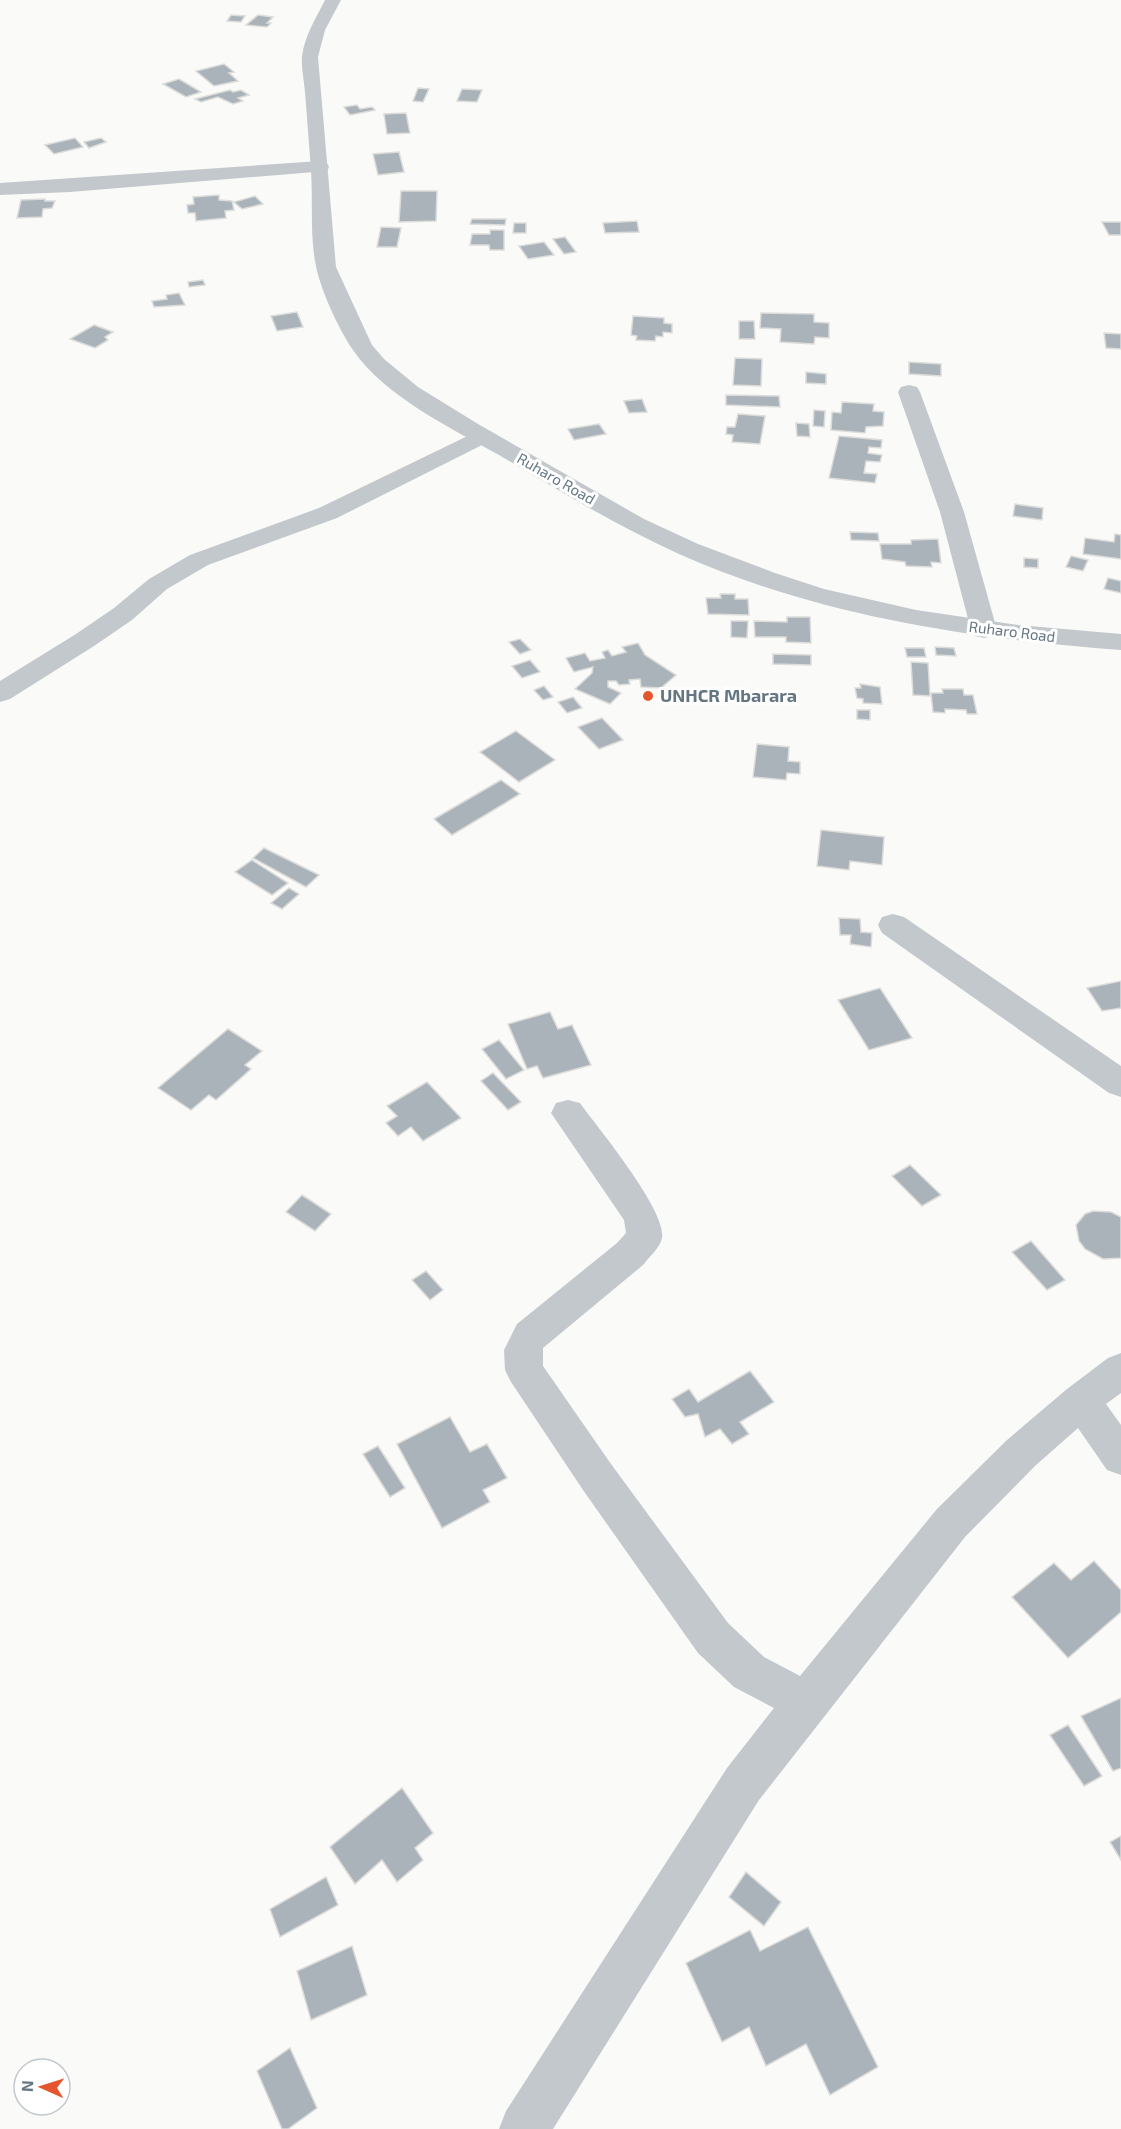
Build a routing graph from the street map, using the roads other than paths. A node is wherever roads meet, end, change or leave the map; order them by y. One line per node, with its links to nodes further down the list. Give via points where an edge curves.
1 (333, 0): 2 (street, Ruharo Road, via 317,30 310,57)
2 (320, 167): 3 (street); 5 (street, Ruharo Road, via 326,267 362,348 414,393)
3 (0, 189)
4 (909, 393): 6 (street, via 952,512)
5 (482, 436): 6 (street, Ruharo Road, via 640,525 715,560 849,604); 8 (street, via 328,513 180,570 123,614)
6 (984, 630): 7 (street, Ruharo Road)
7 (1121, 642)
8 (0, 693)
9 (892, 926): 10 (street)
10 (1121, 1084)
11 (568, 1113): 15 (street, via 638,1210 644,1238 531,1336 523,1350 525,1370 713,1638 748,1672)
12 (1121, 1370): 13 (street)
13 (1080, 1401): 14 (street); 15 (street, via 951,1523)
14 (1121, 1457)
15 (806, 1702): 16 (street, via 743,1784)
16 (524, 2129)

